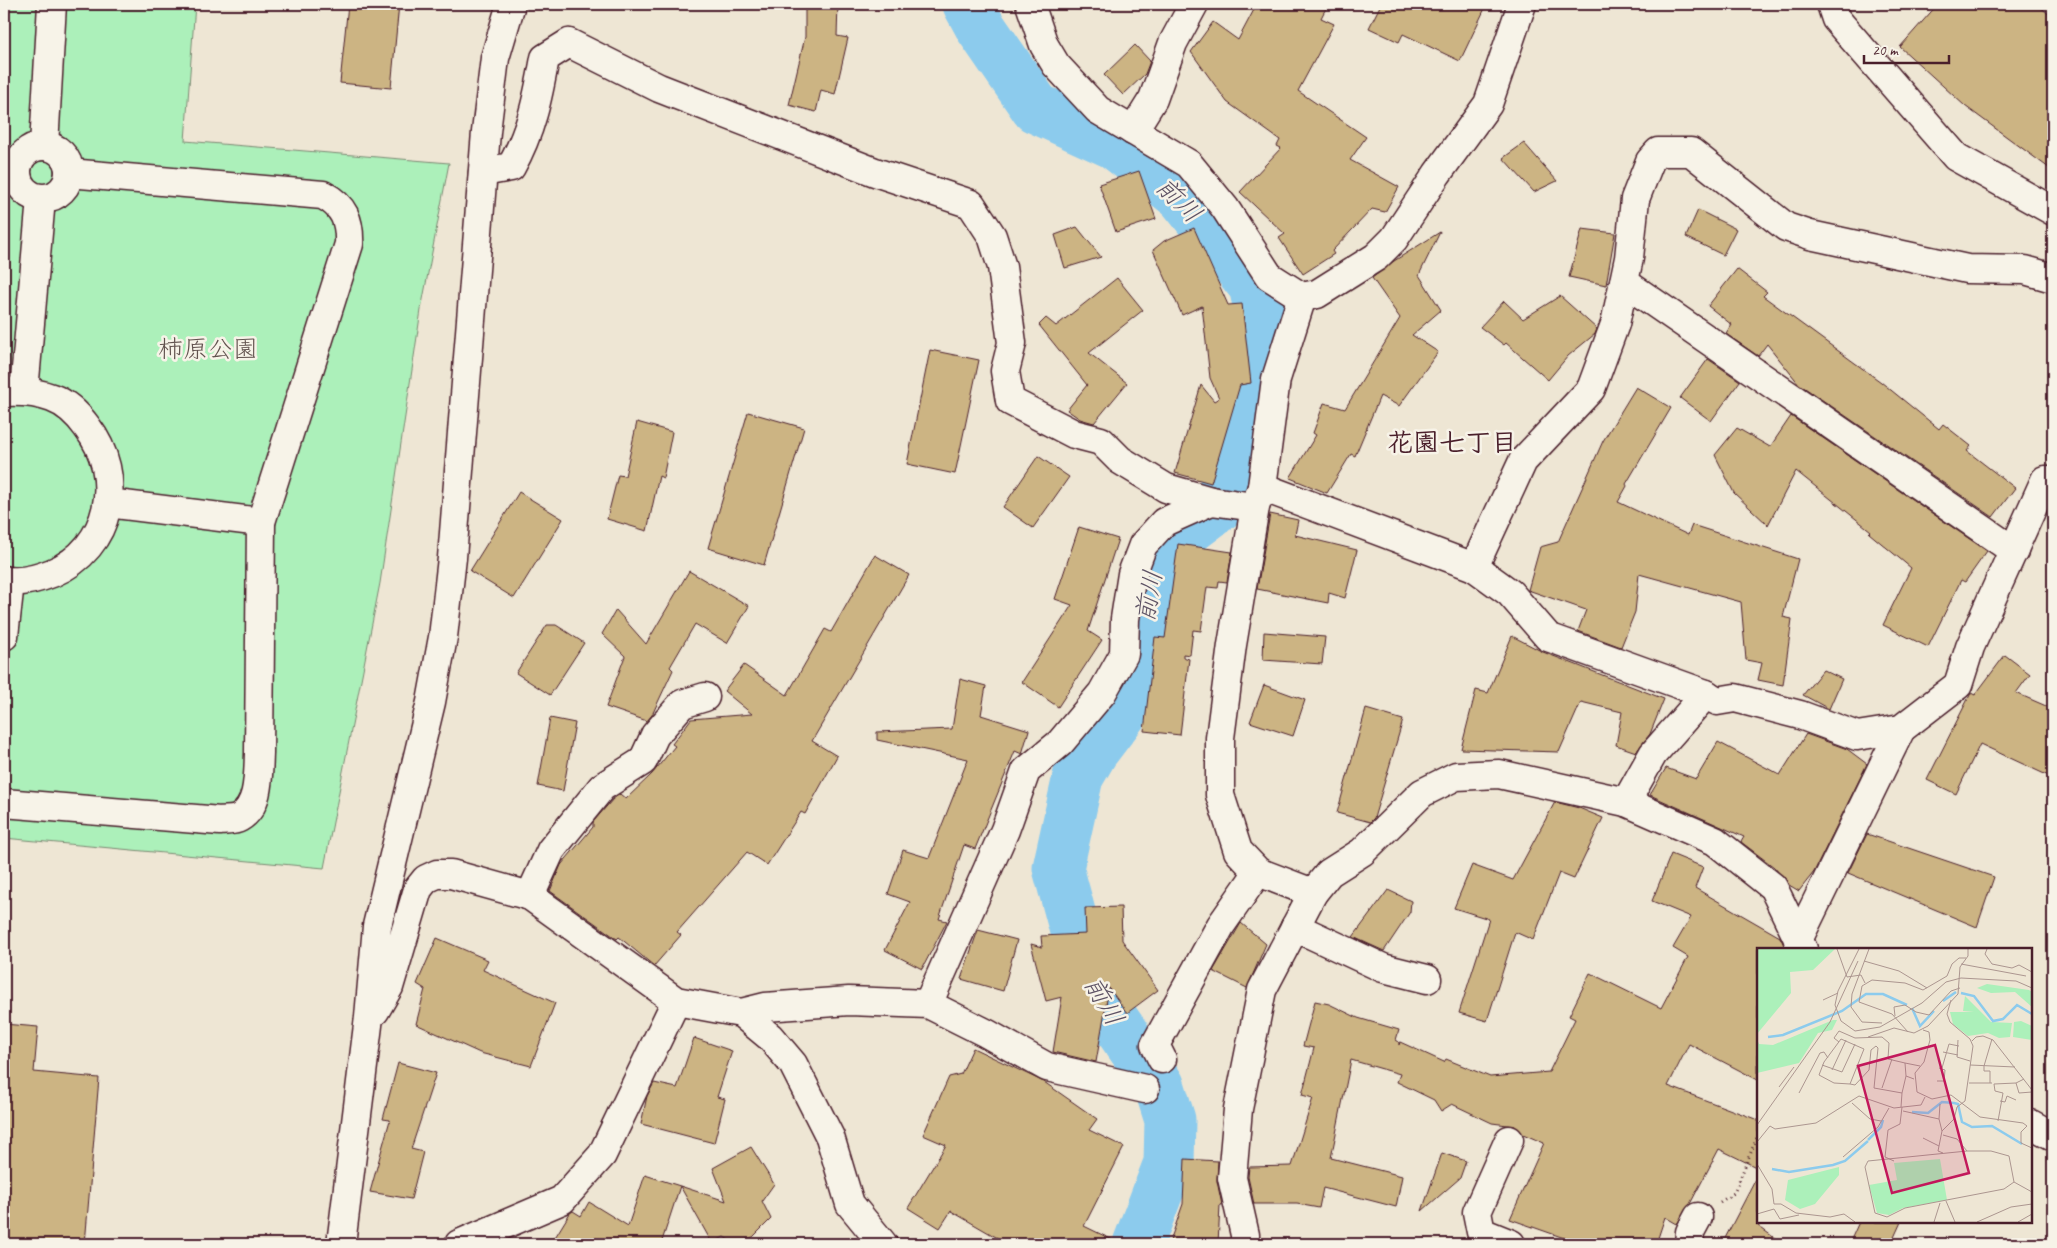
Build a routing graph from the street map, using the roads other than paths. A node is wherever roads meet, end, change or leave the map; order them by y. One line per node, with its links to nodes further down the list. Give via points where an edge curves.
1 (52, 4): 8 (street)
2 (511, 4): 10 (street, via 495,58)
3 (1030, 4): 7 (street, via 1044,45 1056,65 1098,110)
4 (1194, 4): 7 (street, via 1173,43 1153,99)
5 (1522, 4): 16 (street, via 1488,104 1394,239 1376,257 1317,294)
6 (1831, 4): 13 (street, via 1836,19 1956,157)
7 (1133, 131): 16 (street, via 1189,164 1225,208 1269,276)
8 (44, 146): 9 (street, via 28,150); 11 (street, via 59,151 65,157)
9 (10, 170): 12 (street, via 20,186 33,197)
10 (483, 172): 19 (street, via 511,167 523,146 536,106 544,58 569,43 659,88 875,172 971,204 992,236 1002,267 1012,343 1005,371 1010,401 1074,434 1101,441 1120,460 1166,488); 40 (street, via 443,638 431,702 377,926)
11 (69, 173): 12 (street, via 68,181 57,194); 21 (street, via 323,195 343,209 350,228 349,244)
12 (41, 199): 17 (street)
13 (2053, 211)
14 (2053, 278): 15 (street, via 2025,270 1967,269 1786,227 1691,152 1658,152 1650,161 1635,199)
15 (1624, 282): 22 (street); 23 (street, via 1615,324 1591,389 1523,461)
16 (1302, 297): 19 (street)
17 (14, 391): 20 (street, via 54,399 80,416 99,442 108,471)
18 (2053, 480): 22 (street, via 2045,480)
19 (1241, 500): 23 (street); 31 (street, via 1232,645 1222,719 1220,795 1238,851); 38 (street, via 1164,522 1143,546 1132,574 1124,619 1124,654 1102,693 1060,744 1026,771 1005,830)
20 (108, 503): 21 (street); 24 (street, via 100,529 84,551 70,563 37,579)
21 (261, 522): 29 (street, via 259,753 256,790 248,810 238,819 220,821)
22 (2014, 551): 28 (street, via 1970,647 1958,685)
23 (1474, 566): 26 (street, via 1510,593 1548,637)
24 (7, 581): 25 (street)
25 (4, 636)
26 (1706, 694): 28 (street, via 1717,701 1735,698 1800,715 1857,736); 30 (street, via 1653,754)
27 (704, 697): 33 (street, via 682,704 655,734 643,761 602,787 552,850)
28 (1901, 729): 35 (street)
29 (4, 802)
30 (1626, 802): 32 (street, via 1499,774 1456,776 1422,793 1362,852 1329,873); 35 (street, via 1715,841 1773,887)
31 (1258, 872): 32 (street); 41 (street, via 1221,925 1155,1045)
32 (1313, 894): 34 (street)
33 (530, 896): 37 (street); 40 (street, via 451,874 437,874 426,879 418,889 389,987 379,1007)
34 (1295, 927): 36 (street, via 1383,968); 50 (street, via 1262,990 1238,1109 1232,1178 1246,1235)
35 (1801, 945)
36 (1427, 979)
37 (676, 1000): 39 (street); 48 (street, via 602,1155 562,1200)
38 (928, 1004): 39 (street, via 849,1001 764,1007); 42 (street, via 1047,1067)
39 (741, 1013): 49 (street, via 770,1037 793,1064 830,1137 850,1204)
40 (368, 1017): 47 (street)
41 (1162, 1059)
42 (1146, 1089)
43 (2032, 1125): 44 (street)
44 (2053, 1136)
45 (1509, 1140): 51 (street, via 1477,1212 1481,1232)
46 (1698, 1217): 52 (street, via 1690,1232)
47 (341, 1244)
48 (459, 1244)
49 (883, 1244)
50 (1245, 1244)
51 (1511, 1244)
52 (1689, 1244)

